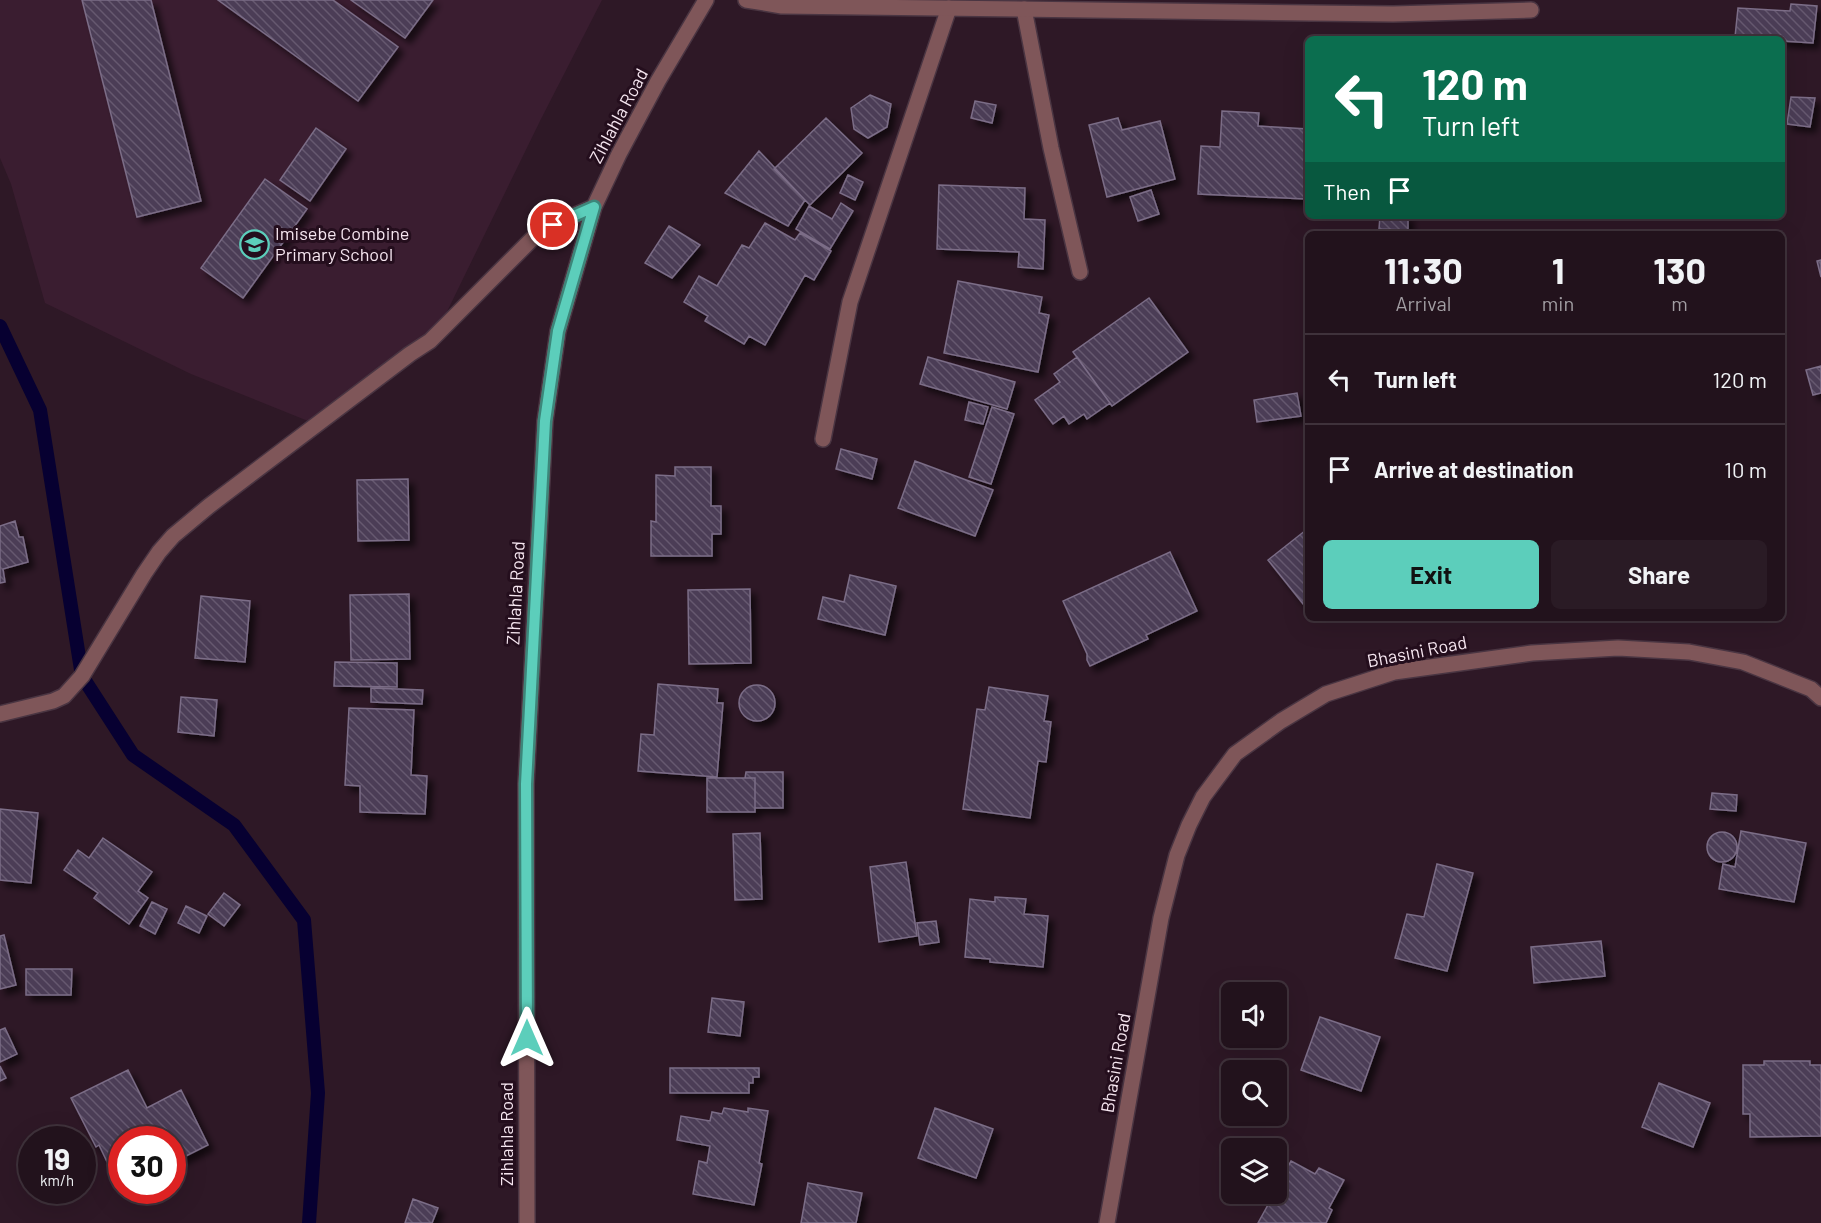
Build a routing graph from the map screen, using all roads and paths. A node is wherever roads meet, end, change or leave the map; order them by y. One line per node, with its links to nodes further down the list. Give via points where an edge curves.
1 (706, 0): 6 (street, Zihlahla Road, via 658,81)
2 (747, 0): 3 (street, via 782,6)
3 (949, 8): 4 (street); 8 (street, via 850,302)
4 (1024, 9): 5 (street, via 1393,14); 7 (street)
5 (1531, 10)
6 (594, 207): 10 (street, via 535,236 430,341 173,536 144,574 82,676 64,696); 11 (street, Zihlahla Road, via 558,331 545,421 526,784)
7 (1080, 272)
8 (823, 440)
9 (1821, 698): 12 (street, Bhasini Road, via 1802,685 1743,662 1689,652 1618,648 1532,653 1394,672 1326,694 1235,754 1203,797 1177,855 1161,918)
10 (0, 714)
11 (527, 1223)
12 (1107, 1223)

